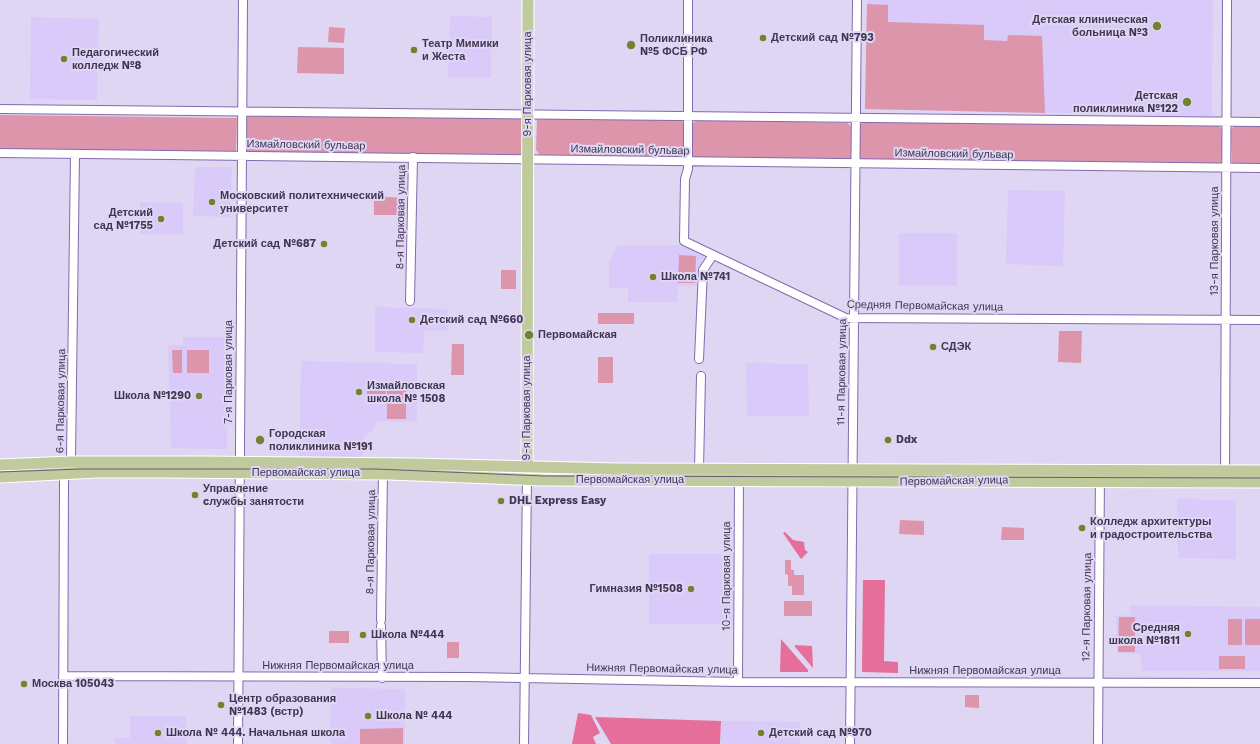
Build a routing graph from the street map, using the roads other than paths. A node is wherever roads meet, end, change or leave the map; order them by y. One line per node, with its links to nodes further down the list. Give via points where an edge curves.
1 (243, 0): 7 (street, 7-я Парковая улица)
2 (528, 0): 8 (main road, 9-я Парковая улица)
3 (688, 0): 9 (street)
4 (857, 0): 10 (street, 11-я Парковая улица)
5 (1226, 0): 11 (street, 13-я Парковая улица)
6 (0, 109): 7 (street)
7 (241, 112): 8 (street); 15 (street, 7-я Парковая улица)
8 (528, 114): 9 (street); 17 (main road, 9-я Парковая улица)
9 (688, 117): 10 (street); 18 (street, Средняя Первомайская улица)
10 (856, 119): 11 (street); 19 (street, 11-я Парковая улица)
11 (1226, 122): 12 (street); 20 (street, 13-я Парковая улица)
12 (1260, 122)
13 (0, 153): 14 (street, Измайловский бульвар)
14 (75, 154): 15 (street, Измайловский бульвар); 29 (street, 6-я Парковая улица)
15 (241, 156): 16 (street, Измайловский бульвар); 31 (street, 7-я Парковая улица)
16 (413, 157): 17 (street, Измайловский бульвар); 23 (street, 8-я Парковая улица)
17 (528, 159): 18 (street, Измайловский бульвар); 33 (main road, 9-я Парковая улица)
18 (688, 162): 19 (street, Измайловский бульвар); 22 (street, Средняя Первомайская улица, via 685,179 684,241)
19 (855, 164): 20 (street, Измайловский бульвар); 24 (street, 11-я Парковая улица)
20 (1226, 168): 21 (street, Измайловский бульвар); 25 (street, 13-я Парковая улица)
21 (1260, 168)
22 (713, 255): 24 (street, Средняя Первомайская улица, via 846,318); 27 (street, via 703,270)
23 (410, 301)
24 (853, 318): 25 (street, Средняя Первомайская улица); 34 (street, 11-я Парковая улица)
25 (1226, 320): 26 (street, Средняя Первомайская улица); 40 (street, 13-я Парковая улица)
26 (1260, 320)
27 (699, 359)
28 (701, 376): 35 (street)
29 (71, 462): 30 (main road, Первомайская улица); 31 (main road, Первомайская улица); 37 (street, 6-я Парковая улица)
30 (0, 465)
31 (240, 468): 32 (main road, Первомайская улица); 37 (main road, Первомайская улица); 46 (street, 7-я Парковая улица)
32 (383, 468): 33 (main road, Первомайская улица); 42 (main road, Первомайская улица); 48 (street, 8-я Парковая улица)
33 (527, 468): 35 (main road, Первомайская улица); 42 (street, 9-я Парковая улица)
34 (851, 469): 38 (main road, Первомайская улица); 39 (main road, Первомайская улица); 43 (street, 11-я Парковая улица)
35 (699, 470): 38 (main road, Первомайская улица)
36 (1260, 471): 40 (main road, Первомайская улица)
37 (66, 474): 41 (main road, Первомайская улица); 45 (street, 6-я Парковая улица)
38 (739, 475): 42 (main road, Первомайская улица); 43 (main road, Первомайская улица); 49 (street, 10-я Парковая улица)
39 (1100, 476): 40 (main road, Первомайская улица); 43 (main road, Первомайская улица); 51 (street, 12-я Парковая улица)
40 (1226, 476): 44 (main road, Первомайская улица)
41 (0, 477)
42 (527, 480): 47 (street, 9-я Парковая улица)
43 (851, 482): 50 (street, 11-я Парковая улица)
44 (1260, 482)
45 (63, 676): 46 (street, Нижняя Первомайская улица); 53 (street, 6-я Парковая улица)
46 (239, 677): 48 (street, Нижняя Первомайская улица); 54 (street, 7-я Парковая улица)
47 (525, 677): 48 (street, Нижняя Первомайская улица); 49 (street, Нижняя Первомайская улица); 55 (street, 9-я Парковая улица)
48 (382, 678)
49 (738, 682): 50 (street, Нижняя Первомайская улица)
50 (850, 682): 51 (street, Нижняя Первомайская улица); 56 (street, 11-я Парковая улица)
51 (1097, 682): 52 (street, Нижняя Первомайская улица); 57 (street, 12-я Парковая улица)
52 (1260, 683)
53 (63, 744)
54 (238, 744)
55 (524, 744)
56 (850, 744)
57 (1098, 744)

